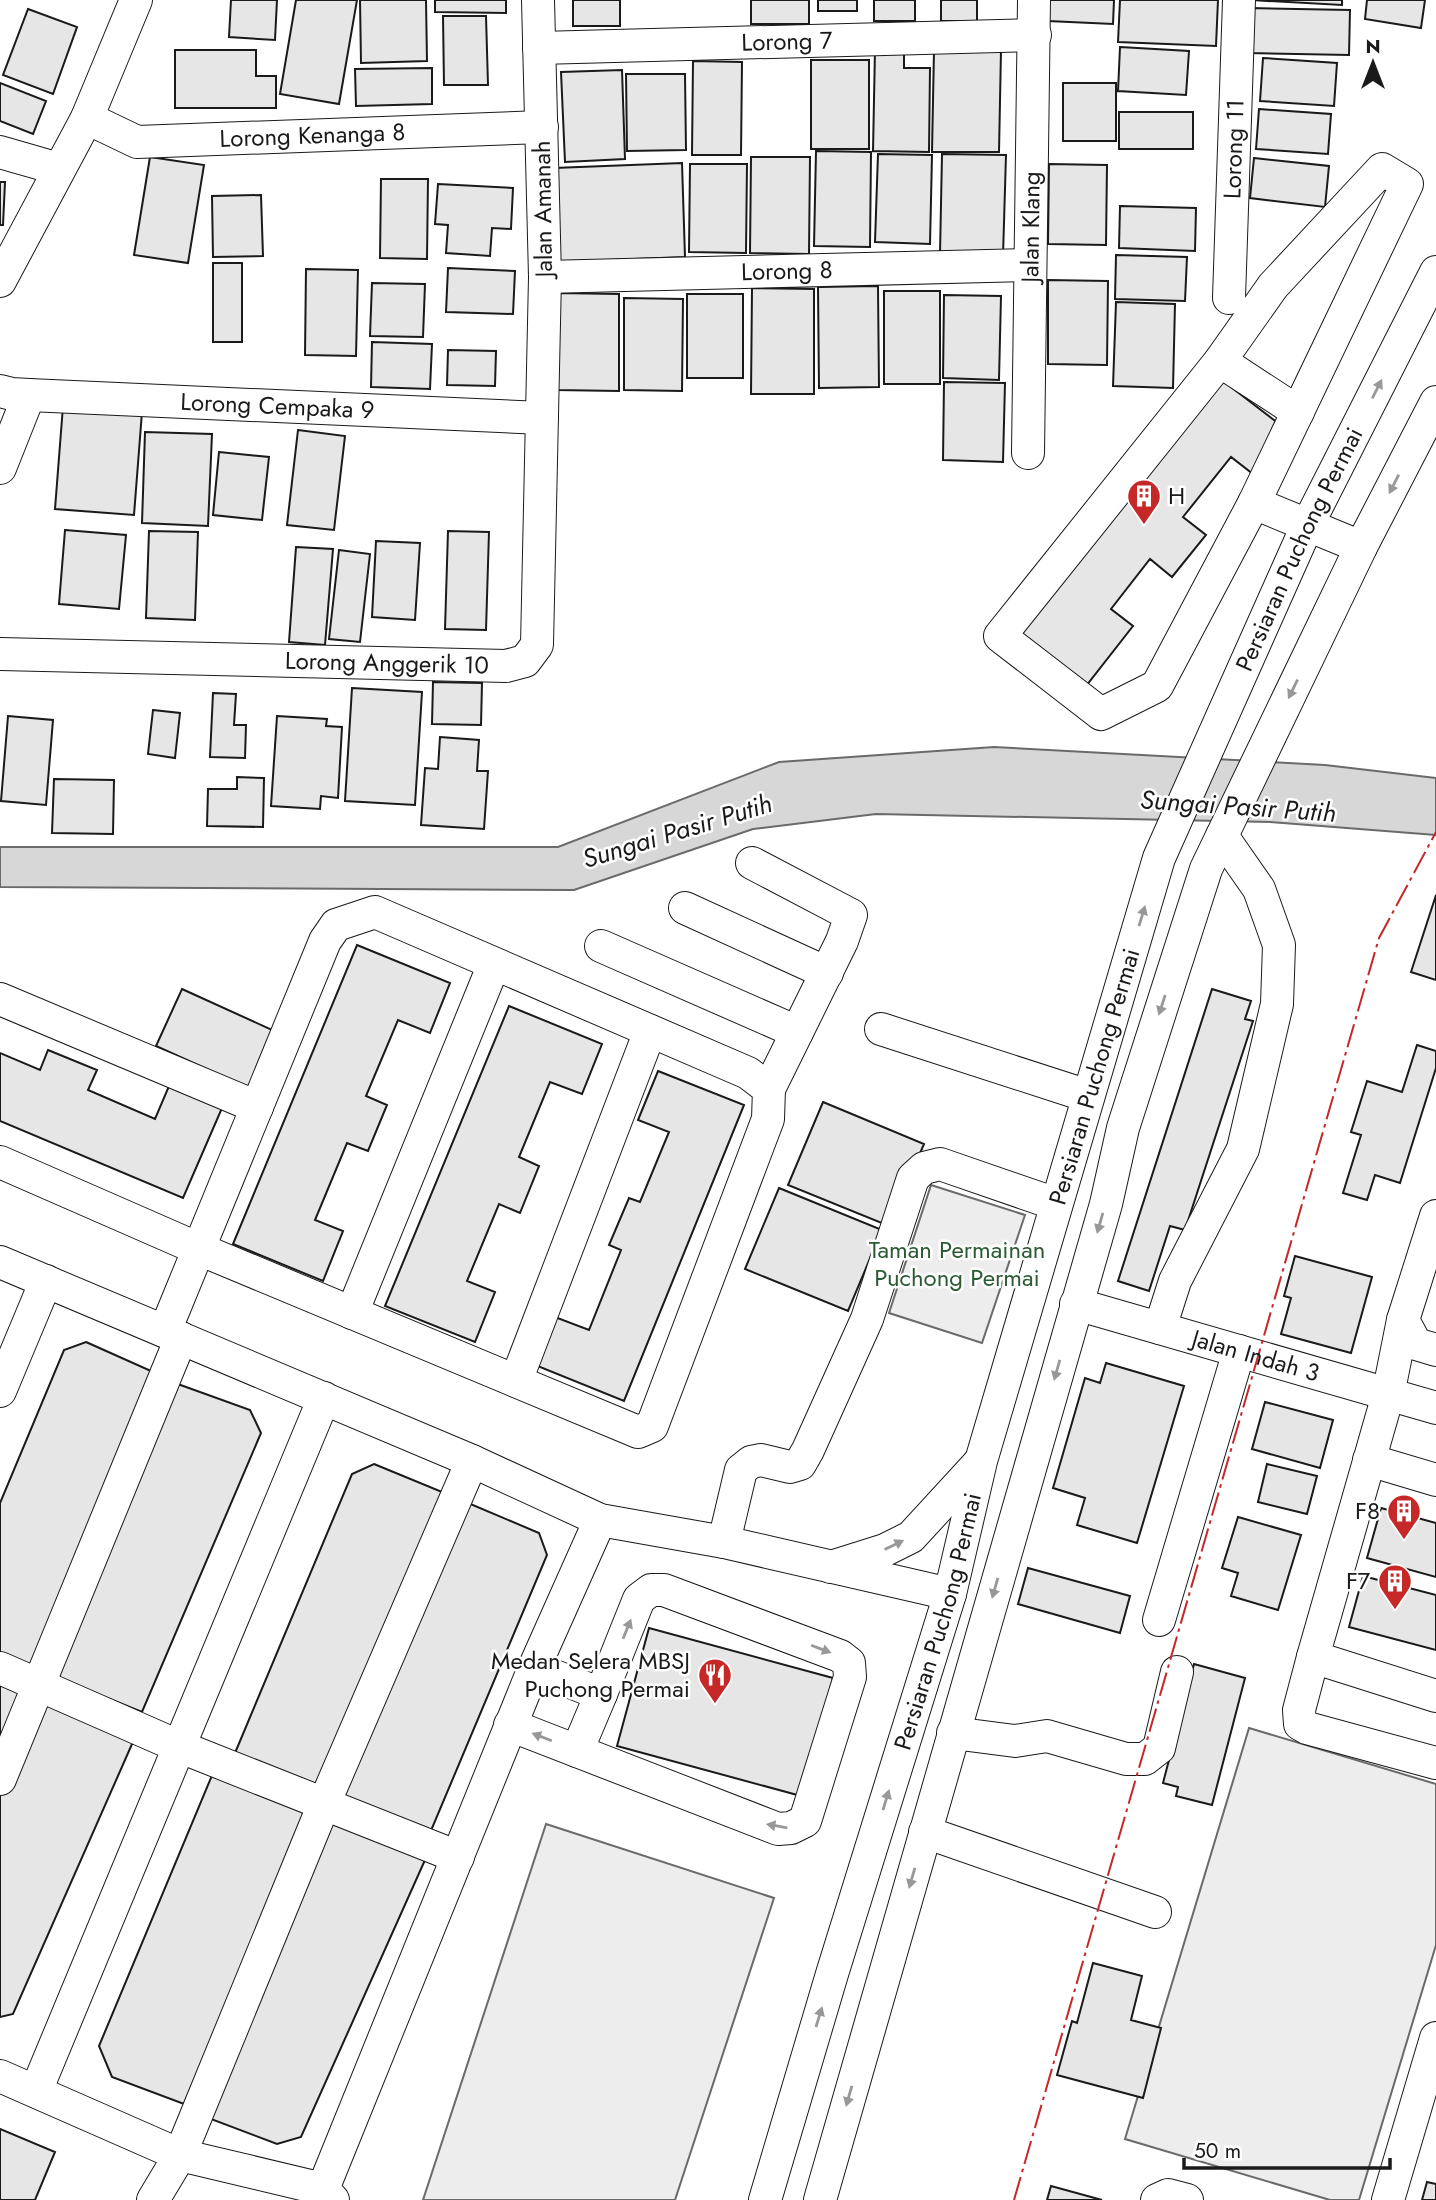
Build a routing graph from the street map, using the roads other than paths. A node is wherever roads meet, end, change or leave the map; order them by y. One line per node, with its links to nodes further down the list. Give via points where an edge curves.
1 (136, 0): 7 (street)
2 (538, 0): 6 (street, Jalan Amanah)
3 (1034, 0): 5 (street, Jalan Klang)
4 (1239, 0): 15 (street, Lorong 11)
5 (1035, 35): 6 (street, Lorong 7); 11 (street, Jalan Klang)
6 (539, 48): 8 (street, Jalan Amanah)
7 (94, 122): 8 (street, Lorong Kenanga 8, via 137,142); 10 (street)
8 (542, 127): 13 (street, Jalan Amanah)
9 (0, 152): 10 (street)
10 (59, 169): 14 (street)
11 (1029, 265): 13 (street, Lorong 8); 21 (street, Jalan Klang)
12 (1436, 272): 24 (street, Persiaran Puchong Permai, one-way to 12)
13 (545, 277): 20 (street, Jalan Amanah)
14 (0, 281)
15 (1229, 298)
16 (1220, 361): 19 (street); 19 (street, via 1273,286 1382,169 1407,184); 23 (street, via 1000,636 1101,713 1157,686)
17 (13, 394): 20 (street, Lorong Cempaka 9); 22 (street)
18 (1436, 402): 25 (street, Persiaran Puchong Permai, one-way to 25)
19 (1298, 412): 23 (street)
20 (542, 418): 26 (street, Lorong Anggerik 10, via 537,645 525,661 506,666)
21 (1028, 453)
22 (0, 468)
23 (1255, 503): 24 (street)
24 (1307, 526): 25 (street); 38 (street, Persiaran Puchong Permai, one-way to 24, via 1159,858)
25 (1362, 547): 27 (street, Persiaran Puchong Permai, one-way to 27)
26 (0, 654)
27 (1225, 831): 47 (street, Persiaran Puchong Permai, one-way to 47, via 1206,869 1123,1128); 50 (street, via 1259,889 1279,944 1277,1004 1242,1149 1175,1282)
28 (752, 863): 32 (street, via 851,915)
29 (685, 908): 32 (street)
30 (601, 946): 36 (street)
31 (494, 964): 35 (street); 39 (street, via 375,912 337,925 326,941); 48 (street)
32 (827, 972): 36 (street)
33 (0, 999): 39 (street)
34 (881, 1029): 38 (street)
35 (650, 1031): 37 (street, via 748,1073); 54 (street)
36 (797, 1032): 37 (street)
37 (769, 1089): 54 (street, via 768,1119 652,1426 638,1432)
38 (1088, 1096): 41 (street, Persiaran Puchong Permai)
39 (257, 1107): 44 (street)
40 (0, 1162): 44 (street)
41 (1068, 1164): 42 (street, Persiaran Puchong Permai); 47 (street, via 1059,1272)
42 (1056, 1205): 59 (street, Persiaran Puchong Permai); 66 (street, via 940,1164 924,1168 914,1178 867,1319 808,1450 800,1464 789,1467 761,1460 741,1470)
43 (1436, 1216): 49 (street)
44 (199, 1249): 48 (street); 51 (street)
45 (0, 1262): 46 (street)
46 (46, 1281): 51 (street); 55 (street)
47 (1076, 1304): 50 (street, Jalan Indah 3); 59 (street, via 1026,1359); 63 (street, Persiaran Puchong Permai, one-way to 63)
48 (352, 1313): 54 (street)
49 (1403, 1320): 52 (street, via 1416,1344); 56 (street)
50 (1160, 1328): 53 (street, Jalan Indah 3)
51 (173, 1335): 57 (street); 74 (street)
52 (1436, 1350)
53 (1239, 1351): 56 (street, Jalan Indah 3); 69 (street)
54 (516, 1381)
55 (0, 1391)
56 (1388, 1395): 58 (street, Jalan Indah 3); 60 (street)
57 (324, 1398): 61 (street); 80 (street)
58 (1436, 1408)
59 (991, 1429): 62 (street, Persiaran Puchong Permai)
60 (1369, 1460): 64 (street); 70 (street)
61 (472, 1461): 65 (street); 84 (street)
62 (981, 1461): 67 (street, one-way to 62, via 911,1537); 68 (street, Persiaran Puchong Permai)
63 (1026, 1478): 68 (street, via 970,1554); 76 (street, Persiaran Puchong Permai, one-way to 76)
64 (1436, 1480)
65 (600, 1520): 66 (street); 72 (street)
66 (724, 1542): 67 (street)
67 (830, 1567): 68 (street)
68 (950, 1594): 76 (street, via 959,1623); 94 (street, Persiaran Puchong Permai, one-way to 68)
69 (1159, 1620)
70 (1312, 1657): 77 (street); 82 (street, via 1300,1724)
71 (0, 1668): 74 (street)
72 (534, 1668): 75 (street); 78 (street)
73 (1177, 1672): 79 (street, via 1159,1748 1145,1759 1126,1759 1047,1736 1015,1741)
74 (40, 1685): 80 (street); 83 (street)
75 (601, 1694): 81 (street); 81 (street, one-way to 81, via 639,1599 651,1590 664,1590 849,1663 850,1677 805,1822 791,1828 778,1829)
76 (964, 1695): 79 (street, Persiaran Puchong Permai)
77 (1436, 1696)
78 (510, 1725): 81 (street, one-way to 78); 86 (street)
79 (953, 1734): 85 (street, Persiaran Puchong Permai)
80 (178, 1746): 84 (street); 90 (street)
81 (577, 1751)
82 (1436, 1763)
83 (0, 1779)
84 (324, 1804): 86 (street); 91 (street)
85 (925, 1832): 87 (street); 95 (street, Persiaran Puchong Permai, one-way to 95)
86 (458, 1857): 92 (street)
87 (1155, 1912)
88 (1436, 2038): 98 (street)
89 (0, 2076): 90 (street)
90 (36, 2091): 91 (street)
91 (180, 2155): 92 (street); 93 (street)
92 (328, 2194)
93 (153, 2200)
94 (765, 2200)
95 (820, 2200)
96 (1157, 2200): 97 (street, via 1168,2195)
97 (1187, 2200)
98 (1388, 2200)

